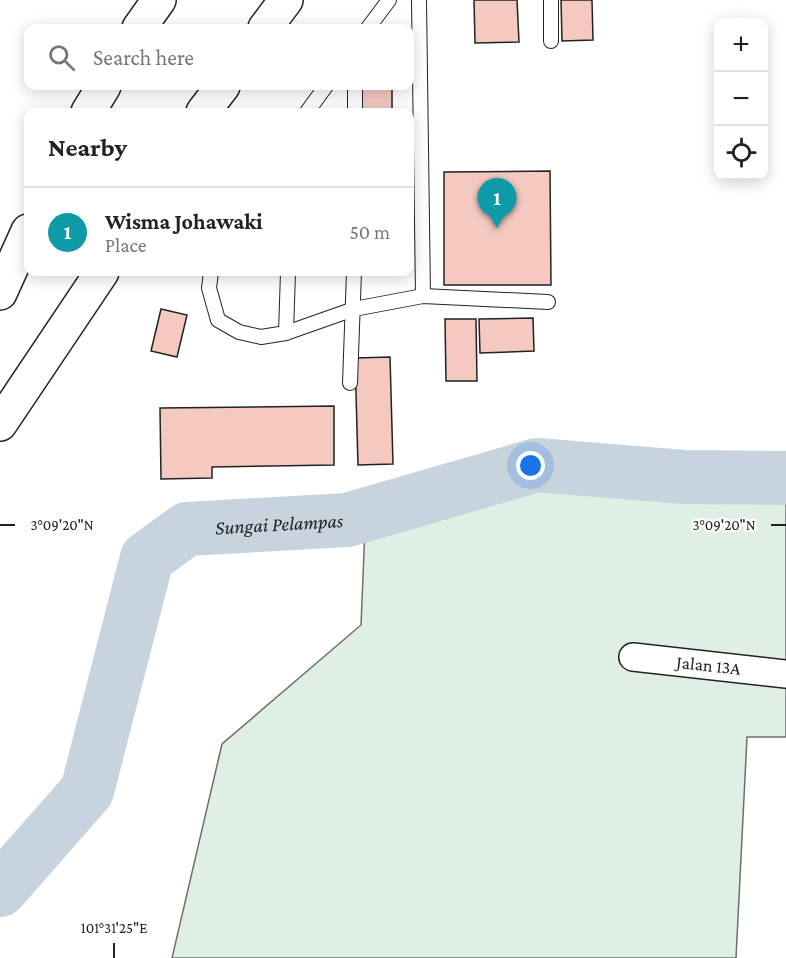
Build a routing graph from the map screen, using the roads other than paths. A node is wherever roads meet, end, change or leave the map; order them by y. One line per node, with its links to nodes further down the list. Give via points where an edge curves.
1 (159, 0): 6 (highway)
2 (286, 0): 7 (highway)
3 (388, 0): 8 (lane)
4 (419, 0): 24 (lane)
5 (551, 0): 9 (lane)
6 (142, 24)
7 (268, 24)
8 (371, 24)
9 (551, 41)
10 (102, 90): 14 (highway)
11 (220, 90): 15 (highway)
12 (323, 90): 16 (lane)
13 (356, 90): 17 (lane)
14 (90, 108)
15 (206, 108)
16 (310, 108)
17 (355, 108)
18 (24, 240): 23 (highway)
19 (99, 276): 29 (highway)
20 (210, 276): 27 (lane, via 209,288 218,320 239,332 261,337)
21 (288, 276): 27 (lane)
22 (354, 276): 26 (lane)
23 (0, 293)
24 (423, 296): 25 (lane); 26 (lane)
25 (548, 302)
26 (354, 309): 27 (lane); 28 (lane)
27 (286, 333)
28 (350, 383)
29 (0, 424)
30 (633, 657): 31 (street, Jalan 13A)
31 (786, 674)

